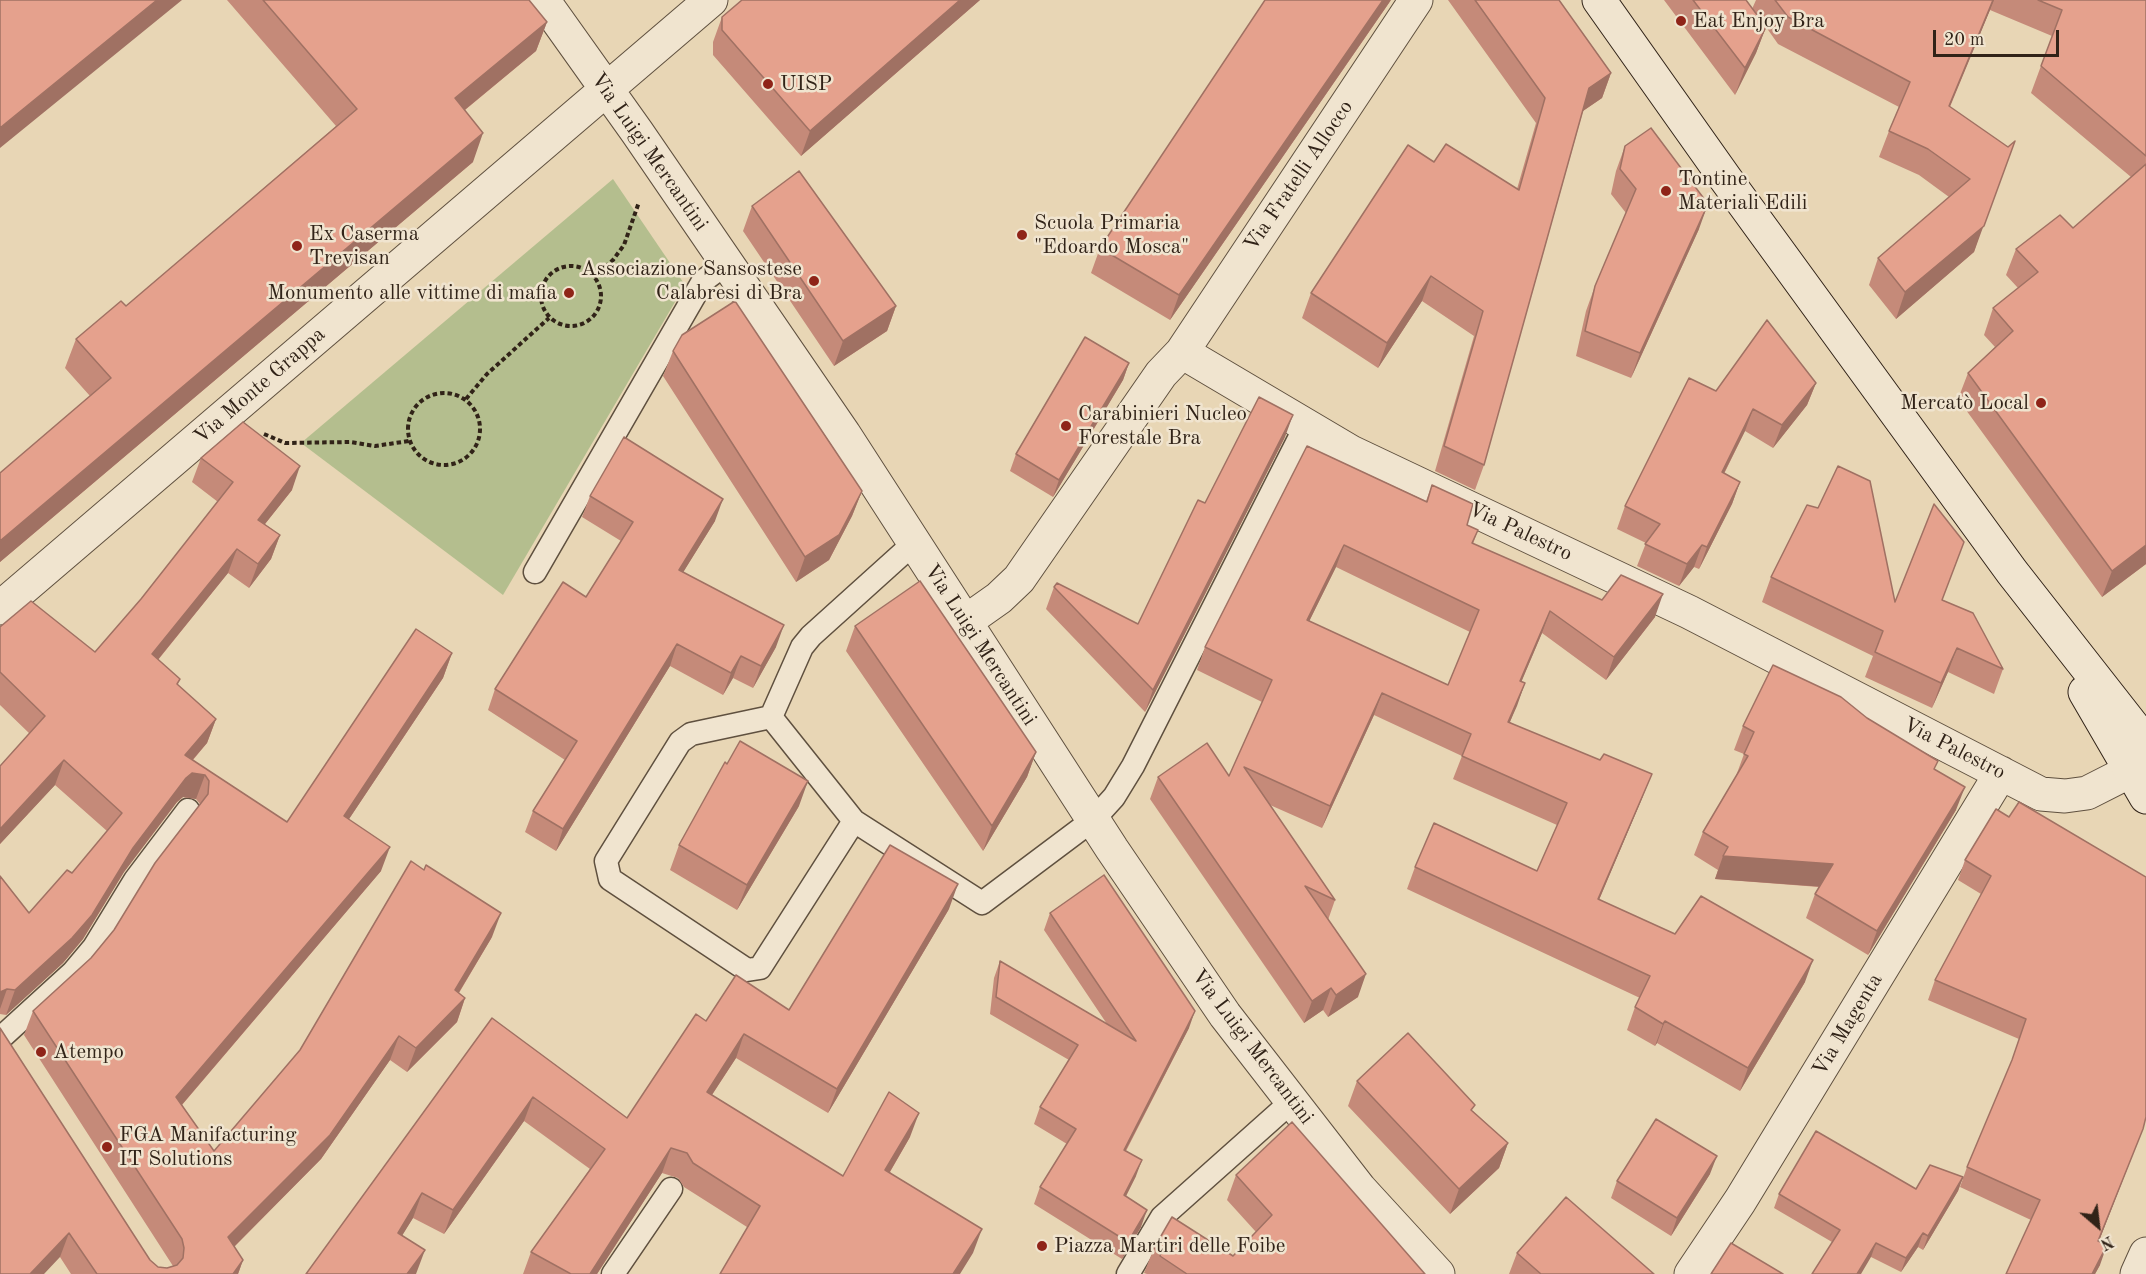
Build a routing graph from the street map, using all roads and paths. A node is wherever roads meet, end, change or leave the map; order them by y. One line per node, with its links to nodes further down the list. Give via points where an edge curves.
1 (543, 0): 5 (street, Via Luigi Mercantini)
2 (711, 0): 5 (street, Via Monte Grappa)
3 (1416, 0): 10 (street, Via Fratelli Allocco)
4 (1599, 0): 17 (street)
5 (607, 89): 6 (street, Via Luigi Mercantini); 12 (street, Via Monte Grappa)
6 (655, 158): 7 (street, Via Luigi Mercantini); 8 (path, via 624,245)
7 (726, 264): 15 (street, Via Luigi Mercantini, via 844,434); 16 (lane, via 703,281)
8 (594, 277): 9 (path, via 602,296 600,306 587,322 568,327); 9 (path, via 578,266 550,274 540,291 543,310)
9 (549, 318): 11 (path)
10 (1182, 352): 13 (street, Via Palestro); 19 (street, via 1161,374 1019,579)
11 (466, 399): 14 (path, via 442,392 419,401 408,422); 14 (path, via 474,407 481,430 472,452 463,460 452,464 429,462)
12 (224, 418): 14 (path, via 285,443 350,442 375,446); 18 (street, Via Monte Grappa)
13 (1306, 425): 22 (street, Via Palestro, via 1351,452 1689,612); 25 (lane, via 1133,766 1114,797)
14 (409, 441)
15 (913, 544): 19 (street, Via Luigi Mercantini); 20 (lane, via 811,636 802,647)
16 (535, 572)
17 (2025, 589): 21 (street); 23 (street)
18 (0, 608)
19 (964, 622): 25 (street, Via Luigi Mercantini)
20 (771, 717): 26 (lane); 26 (lane, via 691,734 680,742 606,861 610,879 747,970 760,968)
21 (2146, 743)
22 (2001, 773): 23 (street, Via Palestro, via 2041,794 2065,796); 35 (street, Via Magenta, via 1740,1201)
23 (2141, 777)
24 (188, 810): 27 (lane, via 135,880 94,947 73,972)
25 (1094, 819): 26 (lane, via 982,903); 29 (street, Via Luigi Mercantini, via 1225,1015)
26 (854, 821)
27 (2, 1034): 28 (street)
28 (22, 1066)
29 (1291, 1102): 33 (lane, via 1162,1217); 34 (street, Via Luigi Mercantini, via 1360,1189)
30 (671, 1189): 32 (lane)
31 (2146, 1254): 36 (street)
32 (613, 1274)
33 (1128, 1274)
34 (1438, 1274)
35 (1691, 1274)
36 (2137, 1274)

